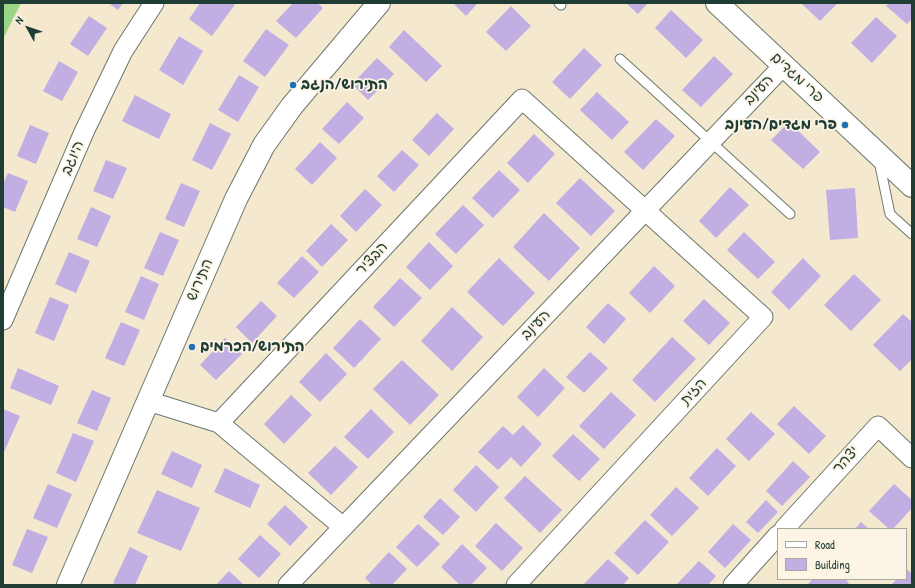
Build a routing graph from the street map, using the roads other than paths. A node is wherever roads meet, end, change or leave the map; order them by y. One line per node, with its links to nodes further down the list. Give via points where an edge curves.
1 (154, 3): 12 (street, היוגב, via 120,57 84,132)
2 (379, 3): 13 (street, התירוש, via 311,82 264,145 236,198)
3 (718, 3): 5 (street, פרי מגדים)
4 (620, 59): 6 (lane)
5 (784, 65): 6 (street, העינב); 7 (street, פרי מגדים)
6 (711, 142): 9 (street, העינב); 10 (lane)
7 (878, 154): 8 (street, פרי מגדים); 11 (lane, via 890,214)
8 (912, 186)
9 (645, 210): 14 (street, הבציר, via 522,99); 16 (street, העינב); 21 (street, הזית, via 763,317)
10 (790, 214)
11 (912, 234)
12 (3, 320)
13 (148, 401): 14 (street); 19 (street, התירוש)
14 (219, 423): 16 (street)
15 (912, 458): 17 (street, יצהר, via 878,426)
16 (343, 527): 20 (street, העינב)
17 (785, 528)
18 (777, 536): 22 (street)
19 (68, 585)
20 (288, 585)
21 (516, 585)
22 (732, 585)

